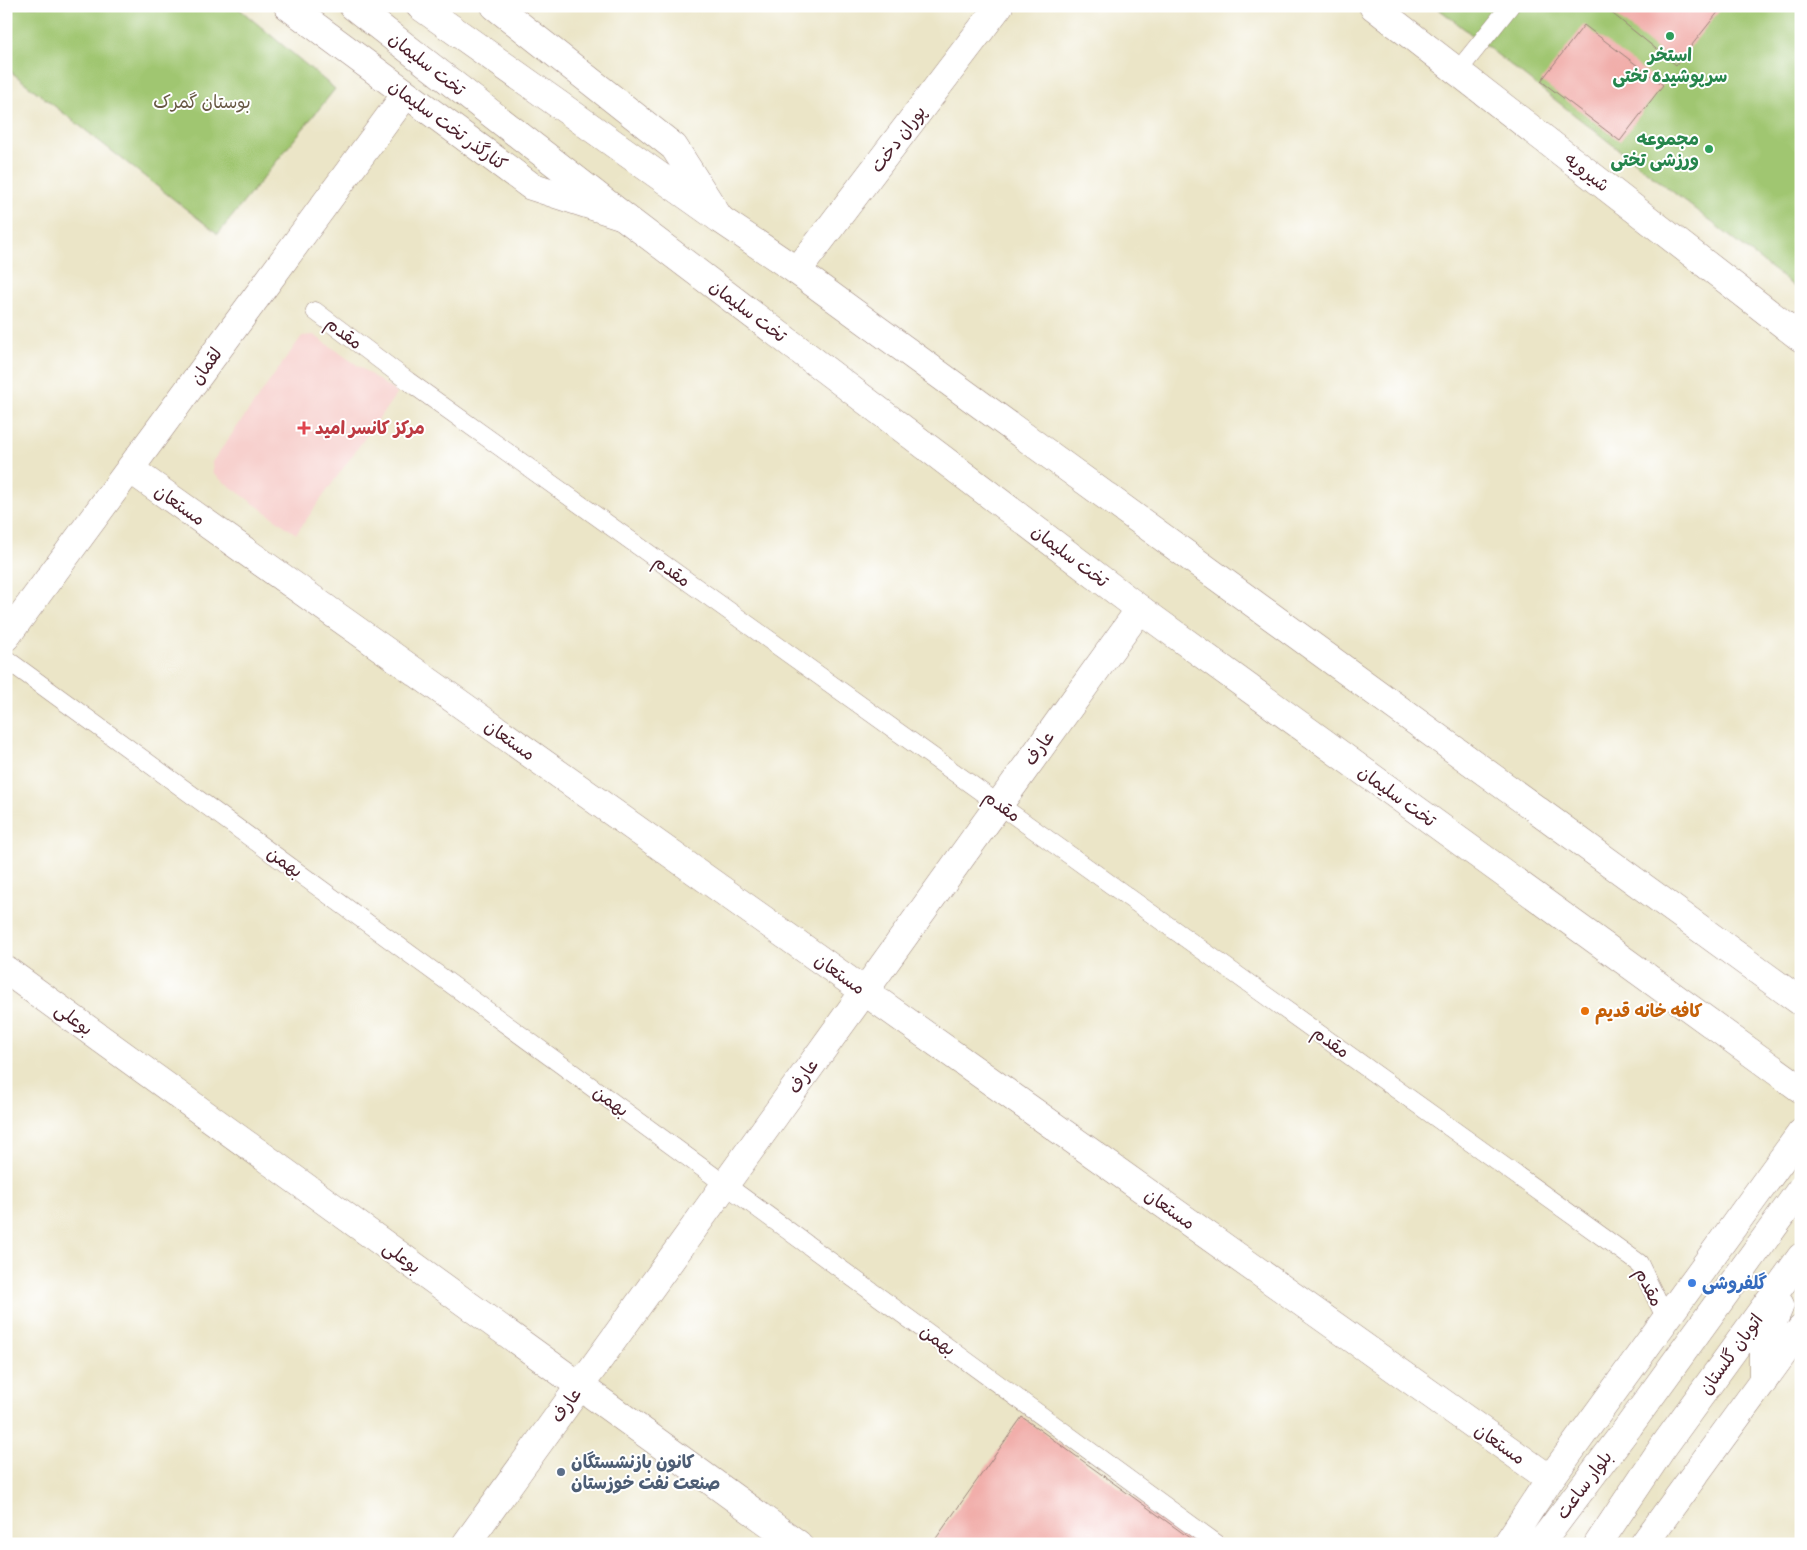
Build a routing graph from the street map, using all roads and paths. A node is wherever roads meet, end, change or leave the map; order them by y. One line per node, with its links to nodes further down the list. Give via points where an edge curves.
1 (288, 6): 9 (street, کنارگذر تخت سلیمان)
2 (353, 6): 10 (street, تخت سلیمان)
3 (420, 6): 11 (street)
4 (495, 6): 11 (street, via 674,147)
5 (999, 6): 12 (street, پوران دخت)
6 (1373, 6): 8 (street, شیرویه)
7 (1510, 6): 8 (lane)
8 (1457, 72): 14 (street, شیرویه)
9 (406, 94): 10 (street, کنارگذر تخت سلیمان, via 531,186); 15 (street, لقمان)
10 (623, 216): 16 (street, تخت سلیمان)
11 (720, 219): 12 (street)
12 (797, 271): 22 (street)
13 (315, 311): 19 (lane, مقدم, via 416,387)
14 (1801, 338)
15 (130, 469): 17 (street, لقمان); 21 (street, مستعان)
16 (1140, 609): 19 (street, عارف); 23 (street, تخت سلیمان)
17 (6, 637)
18 (6, 658): 25 (lane, بهمن)
19 (999, 804): 21 (street, عارف); 30 (lane, مقدم, via 1639,1263)
20 (6, 970): 33 (street, بوعلی)
21 (864, 992): 25 (street, عارف); 34 (street, مستعان)
22 (1801, 1002)
23 (1801, 1089)
24 (1801, 1133): 30 (street)
25 (725, 1184): 33 (street, عارف); 37 (lane, بهمن)
26 (1801, 1189): 39 (street, بلوار ساعت, bridge)
27 (1801, 1214): 30 (street, via 1768,1212 1723,1275)
28 (1801, 1258): 40 (street, اتوبان گلستان, via 1661,1450)
29 (1801, 1279): 32 (street, via 1778,1308 1763,1346)
30 (1666, 1320): 34 (street)
31 (1801, 1328): 32 (street)
32 (1763, 1382): 41 (street)
33 (580, 1386): 35 (street, عارف); 36 (street, بوعلی)
34 (1550, 1479): 38 (street)
35 (466, 1544)
36 (798, 1544)
37 (1217, 1544)
38 (1507, 1544)
39 (1540, 1544)
40 (1598, 1544)
41 (1644, 1544)

